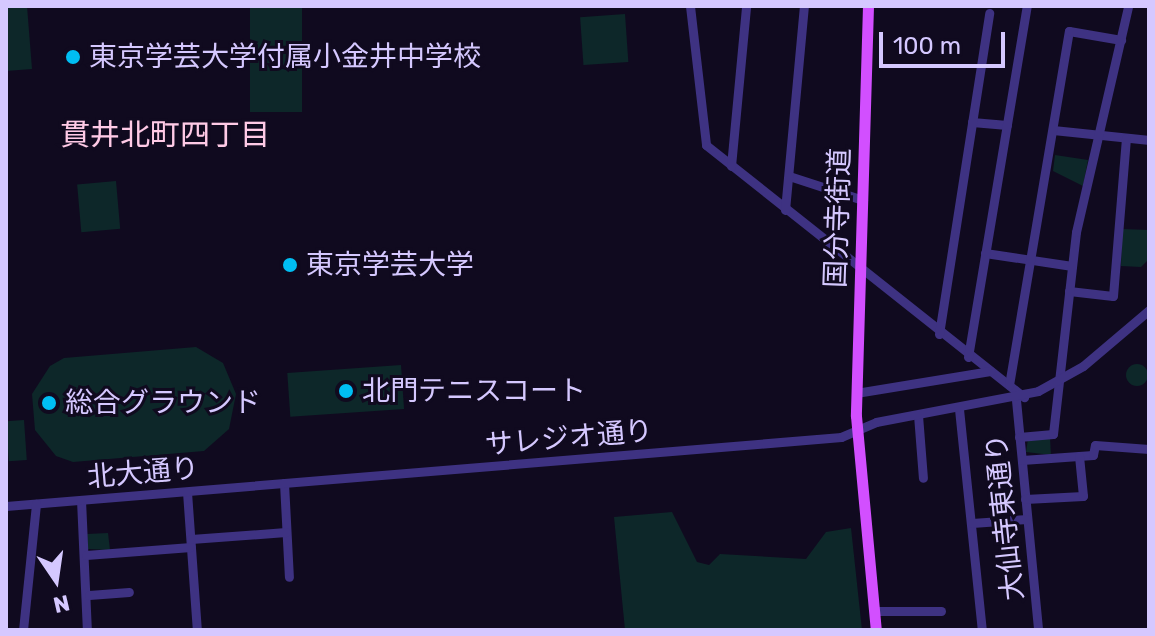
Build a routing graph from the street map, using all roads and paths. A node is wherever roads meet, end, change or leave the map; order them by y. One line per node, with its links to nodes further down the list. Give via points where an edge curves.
1 (690, 6): 15 (street, via 702,139)
2 (746, 6): 15 (street)
3 (804, 6): 16 (street)
4 (868, 6): 17 (main road, 国分寺街道)
5 (1027, 6): 10 (street)
6 (1128, 6): 8 (street)
7 (989, 13): 9 (street)
8 (1121, 40): 11 (street, via 1069,31); 12 (street)
9 (972, 122): 10 (street); 25 (street)
10 (1007, 125): 19 (street)
11 (1053, 130): 12 (street); 20 (street)
12 (1098, 137): 13 (street); 21 (street)
13 (1126, 139): 14 (street); 23 (street, via 1113,296)
14 (1149, 140)
15 (731, 166): 18 (street)
16 (789, 176): 17 (street); 18 (street)
17 (863, 200): 22 (main road, 国分寺街道)
18 (785, 210): 22 (street)
19 (985, 253): 20 (street); 26 (street)
20 (1031, 260): 21 (street); 29 (street)
21 (1072, 266): 23 (street)
22 (860, 272): 25 (street); 30 (main road, 国分寺街道)
23 (1069, 291): 28 (street)
24 (1149, 310): 28 (street, サレジオ通り)
25 (939, 334): 26 (street)
26 (968, 357): 27 (street)
27 (990, 371): 29 (street); 30 (street)
28 (1059, 382): 31 (street, サレジオ通り); 35 (street, via 1053,434)
29 (1009, 385): 31 (street)
30 (856, 393): 34 (main road, 国分寺街道)
31 (1020, 398): 32 (street, サレジオ通り); 35 (street, 大仙寺東通り)
32 (959, 409): 33 (street, サレジオ通り); 47 (street)
33 (918, 415): 34 (street, サレジオ通り); 39 (street)
34 (856, 432): 40 (street, サレジオ通り); 54 (main road, 国分寺街道)
35 (1019, 437): 38 (street, 大仙寺東通り)
36 (1149, 449): 37 (street, via 1095,445 1093,455)
37 (1079, 456): 38 (street); 42 (street, via 1083,496)
38 (1022, 460): 42 (street, 大仙寺東通り)
39 (923, 478)
40 (284, 483): 41 (street, 北大通り); 48 (street)
41 (187, 492): 43 (street, 北大通り); 49 (street)
42 (1025, 499): 46 (street, 大仙寺東通り)
43 (81, 500): 44 (street, 北大通り); 50 (street)
44 (36, 504): 45 (street, 北大通り); 56 (street)
45 (6, 506)
46 (1027, 519): 47 (street); 61 (street, 大仙寺東通り)
47 (972, 523): 60 (street)
48 (286, 532): 49 (street); 51 (street)
49 (191, 543): 50 (street); 58 (street)
50 (86, 555): 53 (street)
51 (289, 577)
52 (129, 592): 53 (street)
53 (89, 595): 57 (street)
54 (874, 611): 55 (street); 59 (main road, 国分寺街道)
55 (941, 611)
56 (23, 630)
57 (87, 630)
58 (197, 630)
59 (876, 630)
60 (982, 630)
61 (1038, 630)

